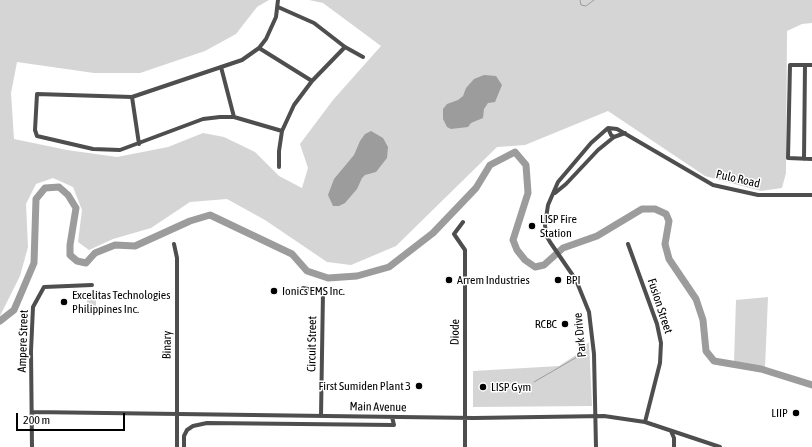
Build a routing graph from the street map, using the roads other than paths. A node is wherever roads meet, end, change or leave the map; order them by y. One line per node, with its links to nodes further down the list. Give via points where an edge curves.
1 (278, 0): 2 (street)
2 (278, 7): 3 (street, via 314,23); 4 (street, via 272,28)
3 (345, 47): 5 (street); 9 (street)
4 (259, 48): 8 (street, via 242,60); 9 (street, via 271,58 295,69)
5 (363, 57)
6 (806, 65): 7 (street); 19 (street); 19 (street, via 790,65 788,150 788,158)
7 (812, 65)
8 (221, 67): 10 (street); 11 (street)
9 (312, 81): 13 (street, via 294,105)
10 (132, 97): 17 (street); 17 (street, via 37,94 34,130 37,136 92,149 120,150)
11 (234, 117): 13 (street); 17 (street, via 203,119)
12 (608, 128): 14 (street); 15 (street); 16 (street, Park Drive)
13 (282, 131): 21 (street)
14 (625, 133): 15 (street, Park Drive); 23 (street, Pulo Road, via 713,185 758,195)
15 (614, 137): 18 (street, Park Drive)
16 (594, 141): 18 (street); 22 (street, Park Drive, via 565,173)
17 (139, 144)
18 (598, 150): 22 (street, Park Drive)
19 (804, 159): 20 (street)
20 (812, 159)
21 (279, 167)
22 (554, 193): 32 (street, Park Drive, via 545,220 546,235 576,280 589,312 594,354)
23 (812, 196)
24 (463, 222): 34 (street, Diode, via 454,234 465,250)
25 (174, 244): 30 (street, Binary, via 177,258)
26 (628, 244): 35 (street, Fusion Street, via 657,324 661,343 660,362)
27 (92, 285): 29 (street, Ampere Street, via 44,287 37,298 32,314)
28 (303, 288): 31 (street, Circuit Street, via 323,292)
29 (32, 412): 30 (street, Main Avenue); 37 (street, Ampere Street)
30 (176, 414): 31 (street, Main Avenue); 38 (street, Binary)
31 (321, 416): 33 (street, Main Avenue)
32 (594, 416): 34 (street, Main Avenue); 35 (street, Main Avenue, via 622,417); 41 (street, Park Drive)
33 (392, 417): 34 (street, Main Avenue); 39 (street, via 394,425 207,423 192,426 187,430)
34 (466, 418): 40 (street, Diode)
35 (645, 422): 36 (street, Main Avenue)
36 (671, 431): 42 (street); 43 (street, Main Avenue)
37 (32, 447)
38 (177, 447)
39 (184, 447)
40 (466, 447)
41 (596, 447)
42 (674, 447)
43 (720, 447)

